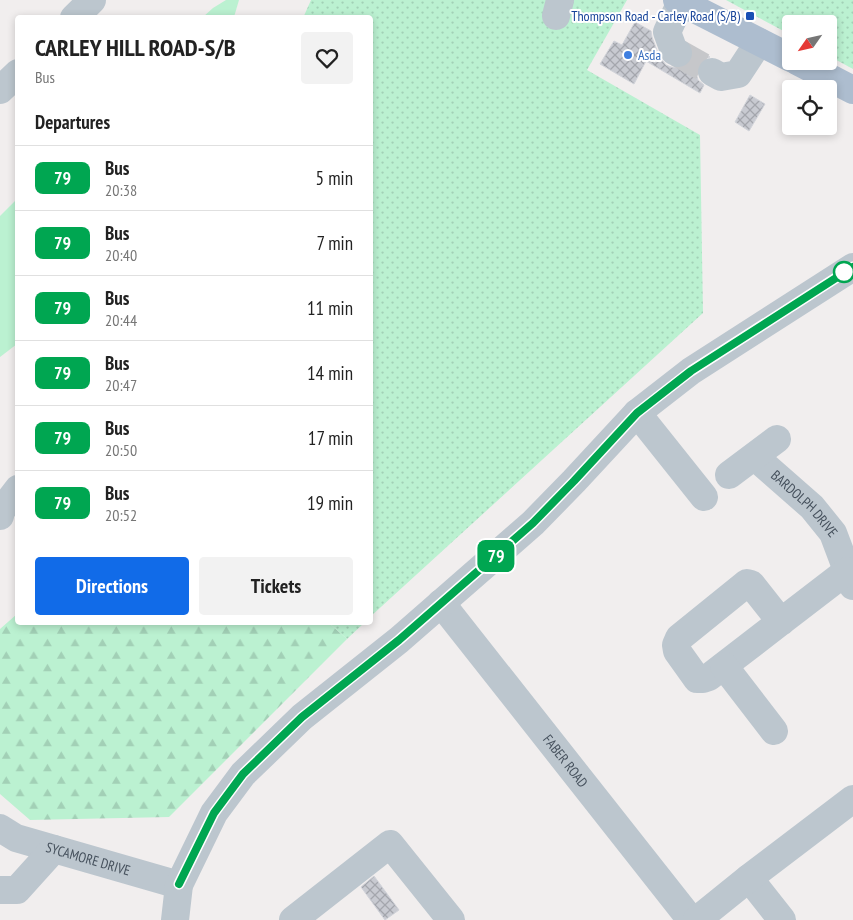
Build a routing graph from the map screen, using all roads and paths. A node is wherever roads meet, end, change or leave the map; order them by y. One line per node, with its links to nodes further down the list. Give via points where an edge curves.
1 (92, 0): 3 (street)
2 (679, 1): 4 (main road); 5 (street, via 667,32)
3 (77, 15)
4 (759, 42): 6 (main road); 8 (street, via 738,74 721,77)
5 (678, 54)
6 (782, 54)
7 (814, 70): 11 (main road)
8 (712, 72)
9 (15, 75): 10 (street)
10 (0, 90)
11 (853, 90)
12 (850, 274): 13 (street, via 691,371)
13 (637, 413): 18 (street); 21 (street, via 533,523)
14 (777, 439): 15 (street)
15 (755, 457): 16 (street); 20 (street, BARDOLPH DRIVE, via 812,507 833,533)
16 (729, 476)
17 (15, 493): 19 (street, via 0,511)
18 (704, 497)
19 (0, 516)
20 (850, 578): 22 (street)
21 (441, 603): 29 (street, via 302,717 243,774 214,813); 34 (street, FABER ROAD)
22 (781, 622): 23 (street); 23 (street, via 747,583 679,638 676,651 697,678 709,677)
23 (724, 666): 24 (street)
24 (774, 731)
25 (853, 799): 28 (street)
26 (0, 828): 27 (street, SYCAMORE DRIVE, via 16,838)
27 (54, 849): 29 (street, SYCAMORE DRIVE); 30 (street, via 17,890)
28 (749, 878): 35 (street); 36 (street)
29 (179, 884): 31 (street)
30 (0, 890)
31 (175, 920)
32 (293, 920): 33 (street, via 390,844)
33 (451, 920)
34 (690, 920)
35 (697, 920)
36 (782, 920)

